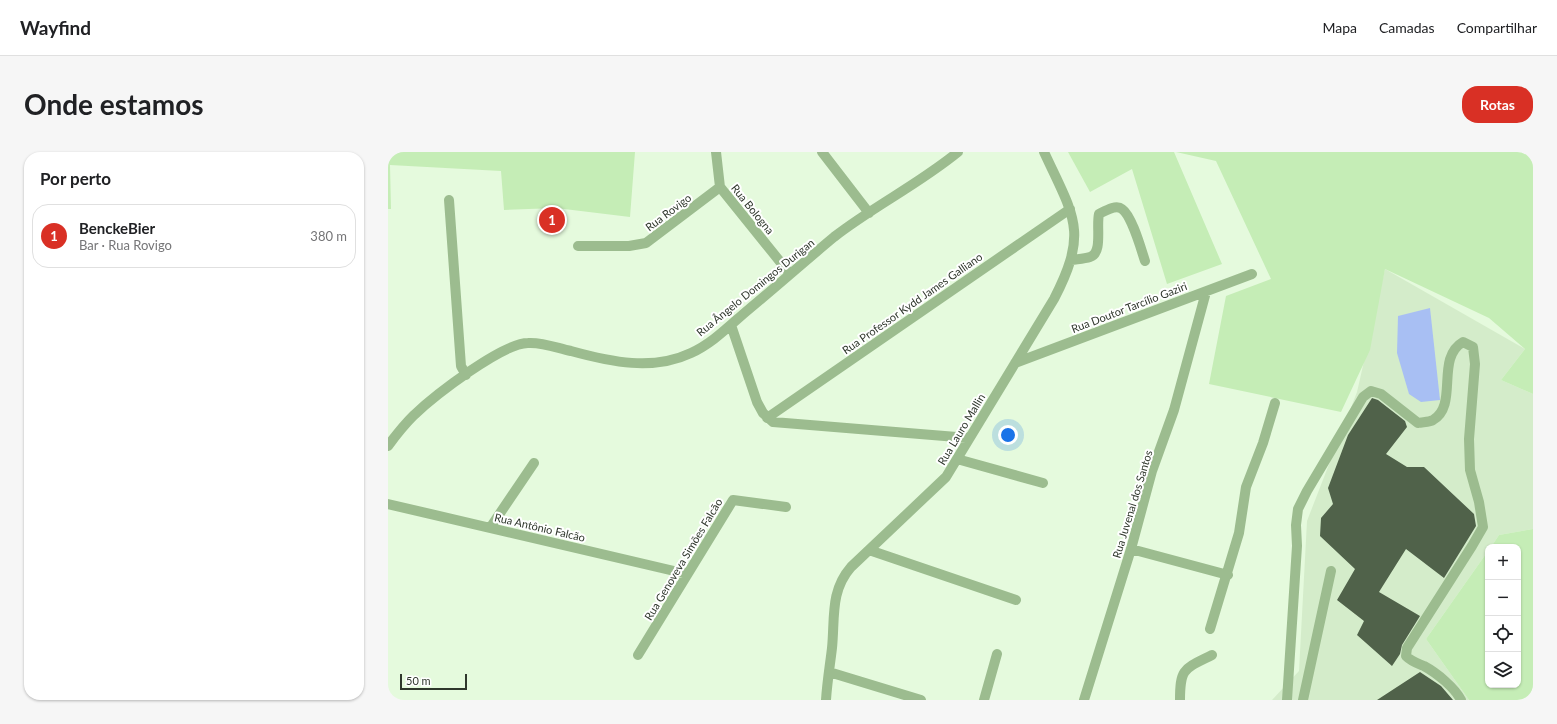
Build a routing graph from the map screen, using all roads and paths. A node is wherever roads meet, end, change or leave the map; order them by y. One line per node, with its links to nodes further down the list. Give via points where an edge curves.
1 (716, 152): 5 (street, Rua Bologna)
2 (822, 152): 8 (street)
3 (958, 152): 8 (street, Rua Ângelo Domingos Durigan)
4 (1044, 152): 7 (street, Rua Lauro Mallin)
5 (720, 187): 9 (street, Rua Rovigo, via 646,243 629,246); 12 (street, Rua Bologna)
6 (449, 200): 17 (street, via 462,366)
7 (1070, 209): 10 (street, Rua Lauro Mallin, via 1075,230); 19 (street, Rua Professor Kydd James Galliano)
8 (869, 213): 12 (street, Rua Ângelo Domingos Durigan)
9 (578, 246)
10 (1071, 260): 11 (street, via 1091,257 1096,253 1099,214 1115,207 1122,209 1128,217); 16 (street, Rua Lauro Mallin, via 1054,299)
11 (1145, 261)
12 (790, 274): 15 (street, Rua Ângelo Domingos Durigan)
13 (1252, 274): 14 (street, Rua Doutor Tarcílio Gaziri)
14 (1206, 292): 16 (street, Rua Doutor Tarcílio Gaziri); 28 (street, Rua Juvenal dos Santos, via 1174,410 1152,471)
15 (731, 325): 17 (street, Rua Ângelo Domingos Durigan, via 692,352 666,362 619,362 529,342 503,350); 19 (street, via 757,402)
16 (1015, 363): 20 (street, Rua Lauro Mallin)
17 (466, 375): 21 (street, Rua Ângelo Domingos Durigan, via 414,415)
18 (1275, 403): 32 (street, via 1246,487 1241,524)
19 (767, 418): 20 (street, via 779,424)
20 (970, 438): 22 (street, Rua Lauro Mallin)
21 (388, 446)
22 (957, 459): 24 (street); 29 (street, Rua Lauro Mallin, via 940,483)
23 (534, 463): 27 (street)
24 (1043, 483)
25 (388, 504): 27 (street, Rua Antônio Falcão)
26 (786, 507): 31 (street, Rua Genoveva Simões Falcão, via 733,500)
27 (490, 528): 31 (street, Rua Antônio Falcão)
28 (1131, 549): 32 (street); 42 (street, Rua Juvenal dos Santos)
29 (869, 550): 33 (street); 38 (street, Rua Lauro Mallin, via 845,574 836,592)
30 (1331, 571): 45 (street)
31 (687, 574): 36 (street, Rua Genoveva Simões Falcão)
32 (1228, 574): 34 (street)
33 (1016, 600)
34 (1210, 629)
35 (997, 654): 41 (street)
36 (638, 655)
37 (1212, 656): 43 (street, via 1183,672 1180,681)
38 (829, 672): 39 (street, Rua Lauro Mallin); 40 (street)
39 (826, 700)
40 (921, 700)
41 (984, 700)
42 (1084, 700)
43 (1180, 700)
44 (1287, 700): 46 (street, via 1298,509 1363,397 1371,391 1381,394 1418,423 1433,420 1442,410 1449,358 1455,347 1462,342 1473,347 1475,364 1469,439 1470,470 1483,527 1407,648 1406,656 1412,662 1426,667 1450,686)
45 (1303, 700)
46 (1462, 700)

